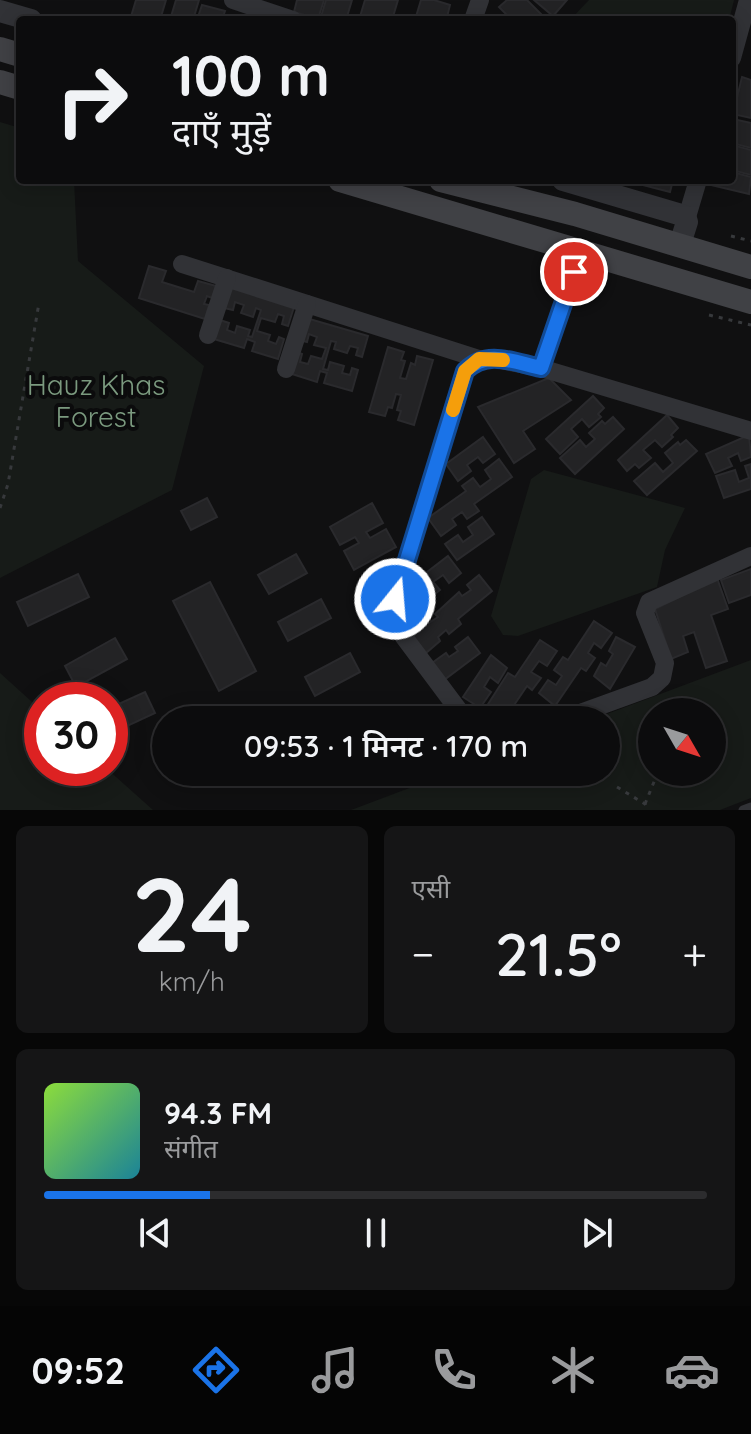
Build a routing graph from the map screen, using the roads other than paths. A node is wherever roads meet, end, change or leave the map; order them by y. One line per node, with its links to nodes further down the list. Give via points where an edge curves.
1 (233, 0): 3 (street)
2 (748, 0): 4 (street)
3 (281, 16)
4 (736, 44)
5 (354, 184): 11 (main road)
6 (457, 184): 10 (main road)
7 (576, 184): 9 (street)
8 (697, 184): 9 (street)
9 (687, 217): 10 (street)
10 (680, 244): 13 (main road)
11 (581, 250): 15 (main road); 19 (street)
12 (182, 264): 14 (street)
13 (751, 267)
14 (227, 278): 16 (street); 17 (street)
15 (751, 302)
16 (307, 304): 18 (street); 20 (street)
17 (208, 335)
18 (479, 359): 19 (street); 23 (street, via 465,371 394,612 395,625)
19 (541, 368): 21 (street)
20 (286, 369)
21 (751, 431)
22 (751, 556): 24 (street, via 649,602 645,613 665,663 662,678 652,687)
23 (456, 706)
24 (600, 706)
25 (751, 807): 26 (lane)
26 (743, 810)

